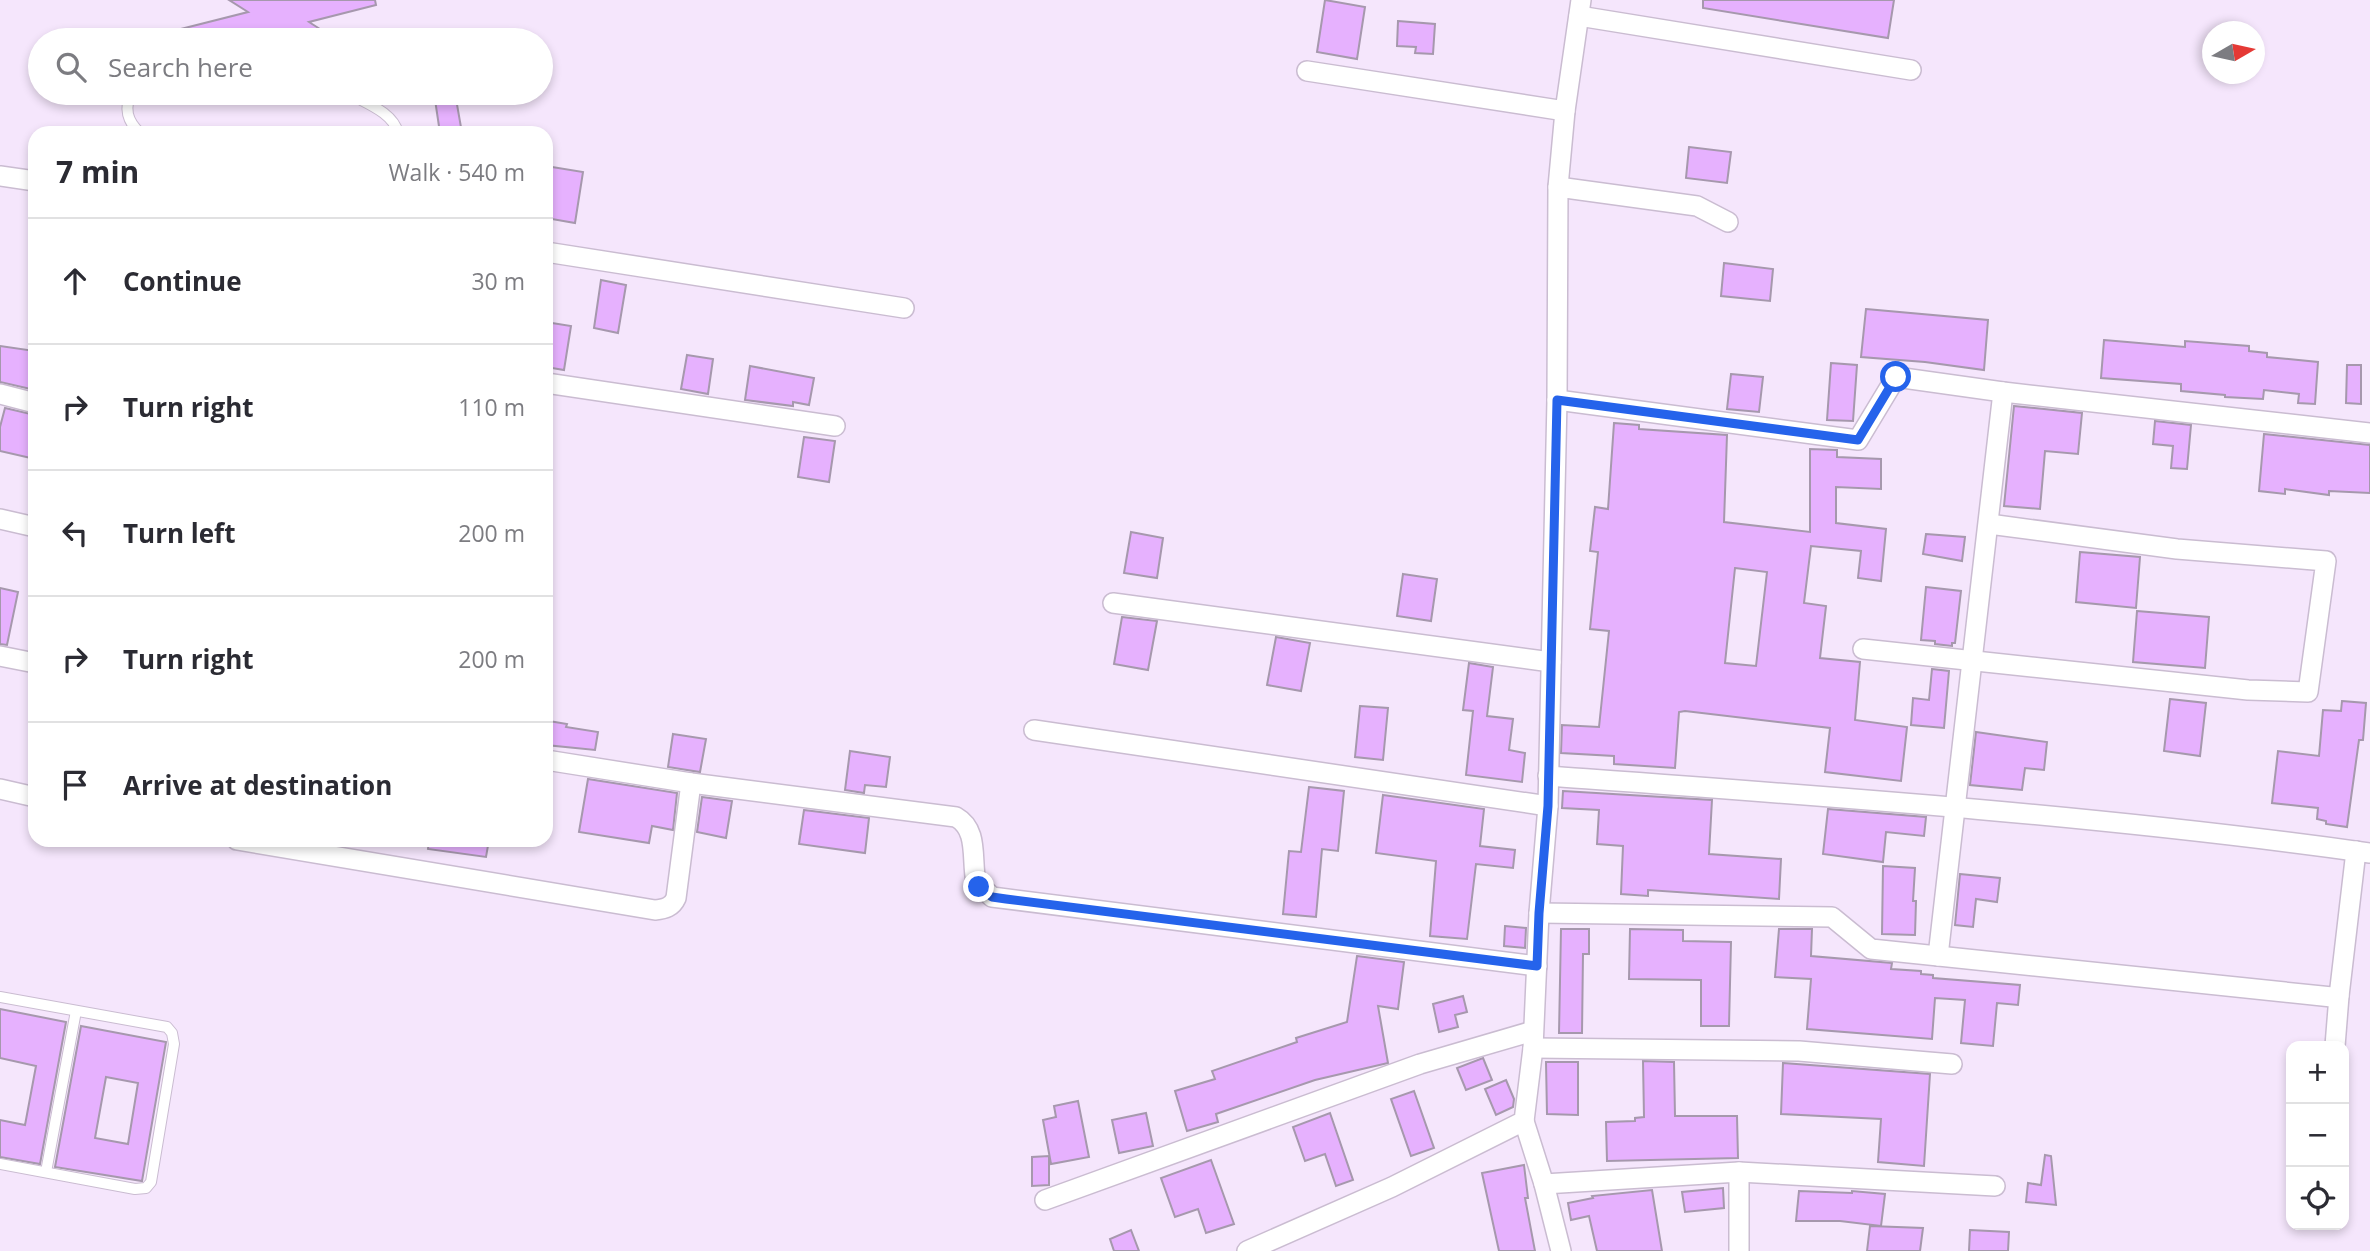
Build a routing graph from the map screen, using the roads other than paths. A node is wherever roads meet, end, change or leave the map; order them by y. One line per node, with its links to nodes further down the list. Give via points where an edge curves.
1 (1580, 8): 2 (street); 6 (street)
2 (1911, 69)
3 (1307, 71): 6 (street)
4 (128, 105): 7 (lane)
5 (369, 105): 8 (lane)
6 (1566, 111): 11 (street)
7 (135, 126)
8 (396, 126)
9 (0, 176): 10 (street)
10 (28, 180)
11 (1558, 187): 12 (street, via 1697,206); 18 (street)
12 (1728, 222)
13 (553, 253): 14 (street)
14 (904, 308)
15 (553, 384): 20 (street)
16 (2003, 392): 18 (street, via 1896,377 1858,440); 21 (street); 23 (street)
17 (0, 394): 19 (street)
18 (1557, 400): 29 (street)
19 (28, 401)
20 (835, 426)
21 (2370, 433)
22 (0, 519): 24 (street)
23 (1989, 524): 30 (street); 30 (street, via 2176,549 2326,561 2308,692)
24 (28, 525)
25 (1113, 603): 29 (street)
26 (1863, 649): 30 (street)
27 (0, 656): 28 (street)
28 (28, 662)
29 (1551, 662): 33 (street)
30 (1974, 662): 38 (street)
31 (1034, 730): 37 (street)
32 (553, 761): 34 (street)
33 (1549, 776): 37 (street); 38 (street)
34 (691, 783): 39 (street, via 676,898 656,910); 43 (street, via 956,817 966,822 971,832 976,882 992,897)
35 (0, 789): 36 (street)
36 (28, 795)
37 (1548, 806): 41 (street)
38 (1955, 806): 40 (street); 42 (street)
39 (289, 847)
40 (2363, 852): 44 (street)
41 (1539, 913): 42 (street, via 1832,917 1871,949); 43 (street)
42 (1938, 956): 44 (street)
43 (1537, 966): 47 (street)
44 (2339, 996): 48 (street)
45 (0, 998): 46 (lane)
46 (76, 1011): 52 (lane); 52 (lane, via 167,1027 172,1033 174,1044 151,1182 135,1189)
47 (1533, 1040): 49 (street, via 1799,1051); 50 (street); 56 (street, via 1420,1065)
48 (2335, 1041)
49 (1952, 1064)
50 (1524, 1121): 54 (street); 57 (street)
51 (0, 1164): 52 (lane)
52 (46, 1172)
53 (1739, 1172): 54 (street); 55 (street); 60 (street)
54 (1544, 1184): 59 (street)
55 (1995, 1186)
56 (1045, 1200)
57 (1285, 1243): 58 (street)
58 (1247, 1251)
59 (1562, 1251)
60 (1739, 1251)

